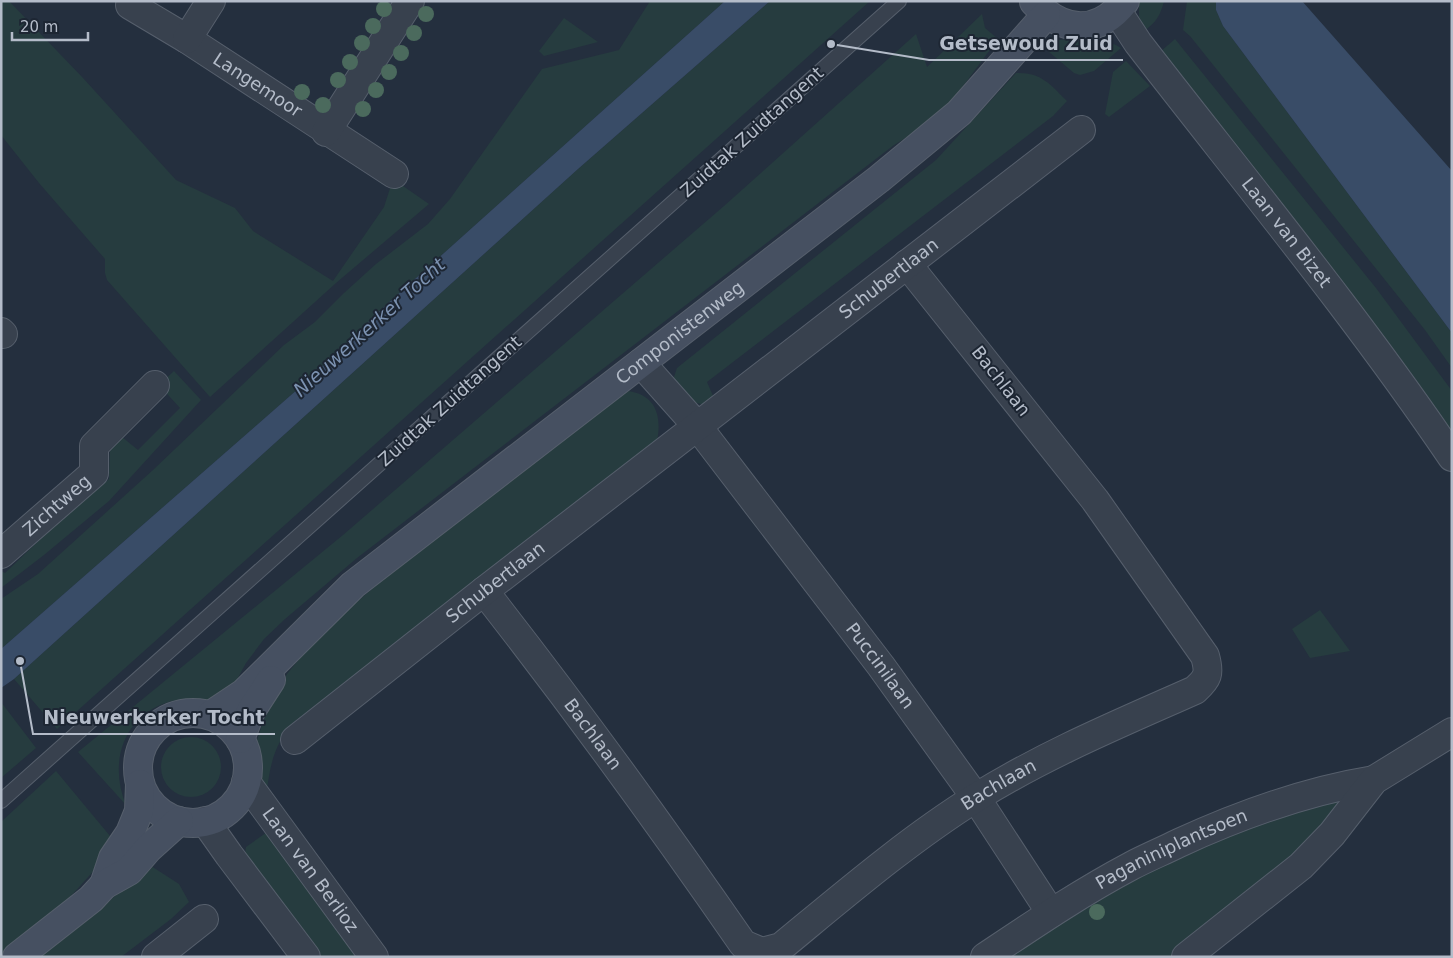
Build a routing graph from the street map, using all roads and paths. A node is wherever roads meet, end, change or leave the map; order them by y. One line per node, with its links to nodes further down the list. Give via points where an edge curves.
1 (132, 1): 7 (street, Langemoor, via 130,5)
2 (211, 1): 7 (street)
3 (410, 1): 9 (street)
4 (899, 1): 27 (lane, Zuidtak Zuidtangent)
5 (1121, 6): 6 (main road, via 1105,20 1090,26 1059,23); 15 (street, Laan van Bizet, via 1150,58 1295,243)
6 (1040, 8): 12 (main road, Componistenweg, via 959,113)
7 (187, 39): 9 (street, Langemoor)
8 (1081, 130): 11 (street, Schubertlaan)
9 (326, 132): 10 (street, Langemoor)
10 (394, 174)
11 (907, 264): 14 (street, Schubertlaan); 26 (street, Bachlaan, via 1095,500 1205,656 1209,670 1195,690 1054,753)
12 (641, 363): 14 (street); 18 (main road, Componistenweg, via 353,585)
13 (155, 386): 16 (street, Zichtweg, via 94,446 94,473)
14 (698, 427): 17 (street, Schubertlaan); 26 (street, Puccinilaan, via 875,658)
15 (1452, 457)
16 (1, 554)
17 (484, 591): 22 (street, Schubertlaan); 26 (street, Bachlaan, via 661,826 743,944 762,952 781,947 904,849)
18 (301, 635): 19 (main road, Componistenweg, via 244,693); 21 (main road, Componistenweg, via 251,711)
19 (211, 715): 21 (main road); 25 (main road, via 184,714 171,717 154,728 143,745 138,764)
20 (1452, 732): 23 (street, Paganiniplantsoen)
21 (240, 739): 24 (main road, via 247,760)
22 (295, 740)
23 (1374, 780): 31 (street, Paganiniplantsoen, via 1310,793 1217,826 1131,866); 38 (street, Paganiniplantsoen, via 1332,834 1300,866)
24 (246, 782): 29 (main road, via 237,800 223,814); 36 (street, Laan van Berlioz)
25 (140, 784): 28 (main road, via 148,801); 30 (main road, via 139,811 130,833 113,858)
26 (976, 798): 31 (street, Puccinilaan)
27 (1, 801)
28 (179, 821): 29 (main road); 30 (main road, via 129,871)
29 (206, 821): 35 (street)
30 (104, 886): 33 (main road)
31 (1051, 913): 37 (street, Paganiniplantsoen)
32 (204, 919): 34 (street)
33 (18, 957)
34 (156, 957)
35 (306, 957)
36 (374, 957)
37 (985, 957)
38 (1186, 957)

